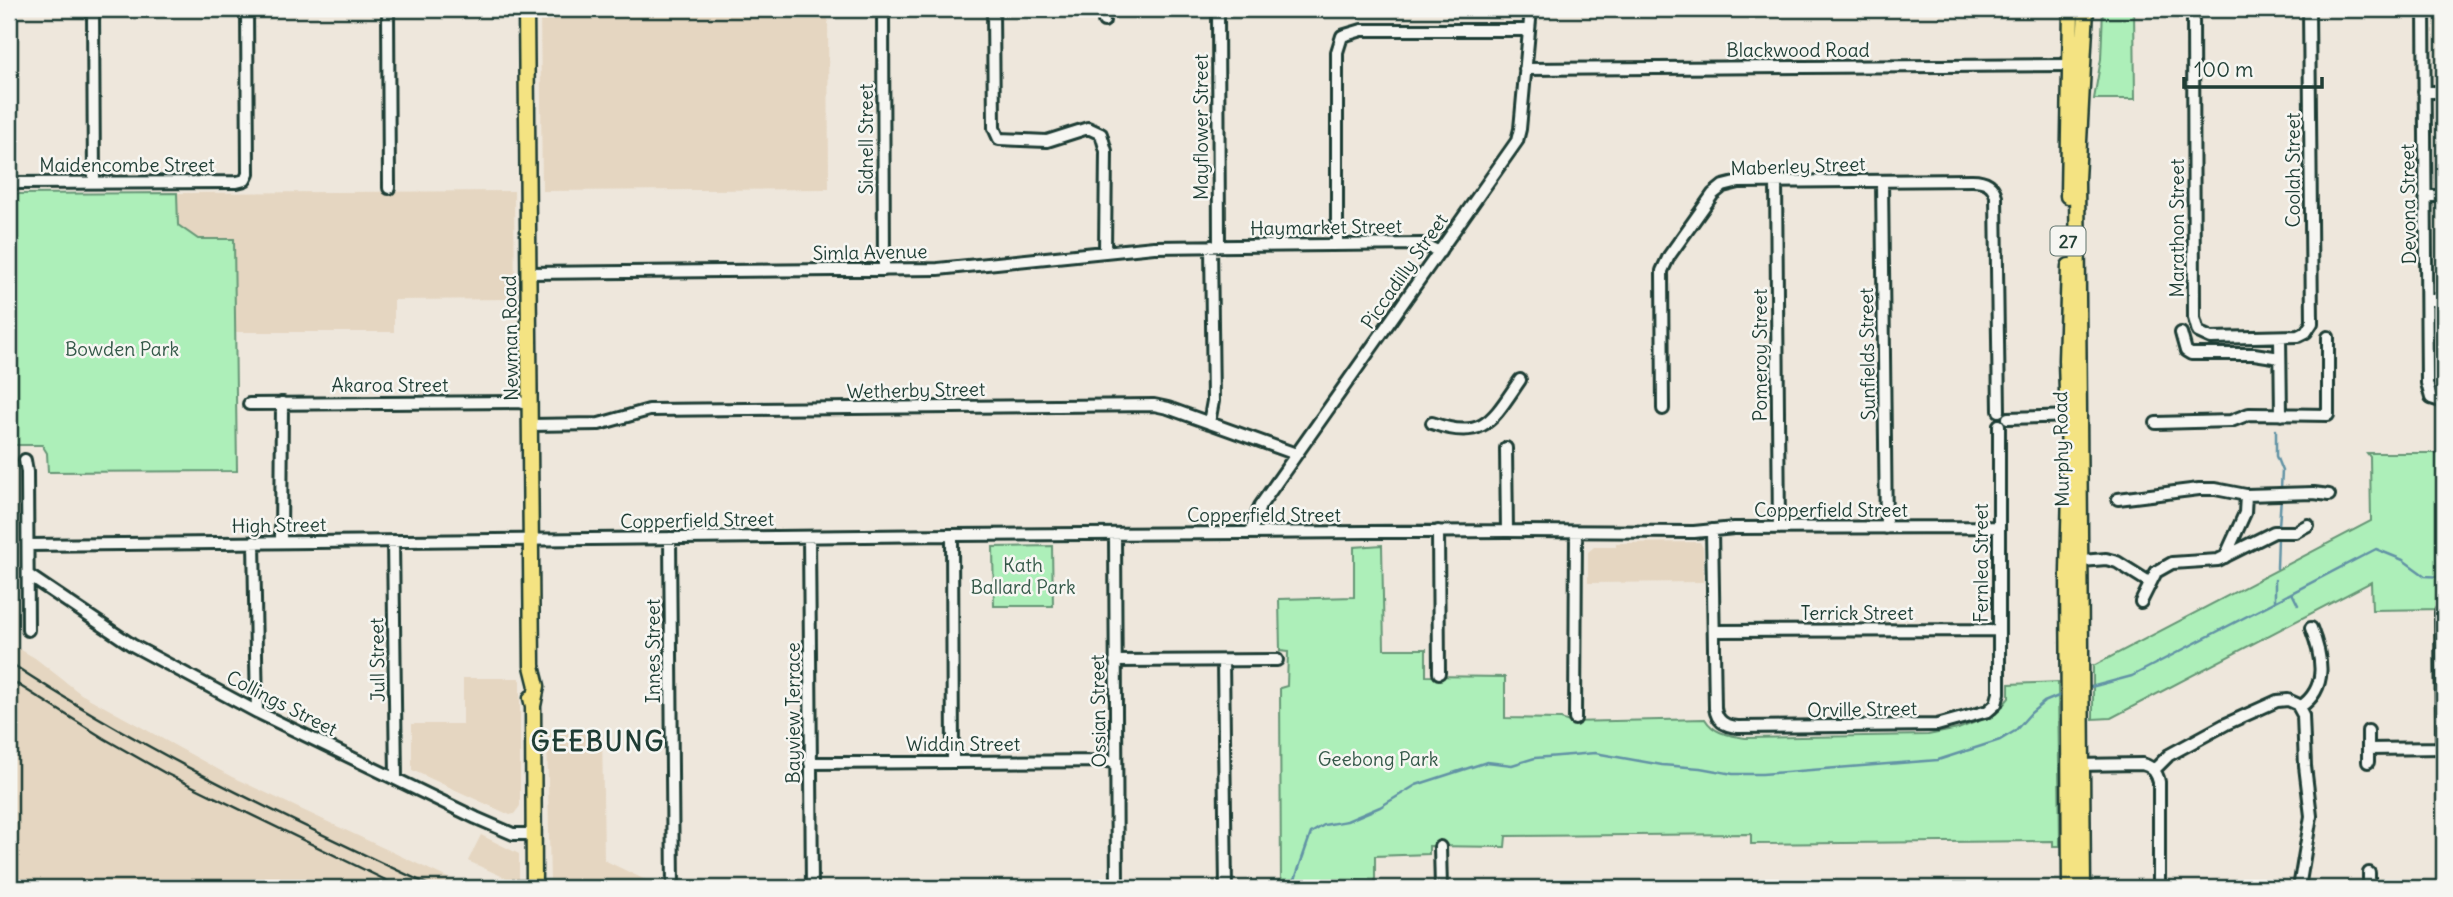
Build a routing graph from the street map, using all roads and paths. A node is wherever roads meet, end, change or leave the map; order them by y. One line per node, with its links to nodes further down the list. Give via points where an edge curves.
1 (93, 9): 24 (street)
2 (247, 9): 24 (street, Maidencombe Street, via 245,180)
3 (388, 9): 26 (street)
4 (526, 9): 34 (main road, Newman Road)
5 (883, 9): 33 (street, Sidnell Street)
6 (993, 9): 31 (street, via 994,128 999,139 1047,141 1088,128 1101,134 1106,144)
7 (1104, 9): 15 (street)
8 (1218, 9): 30 (street, Mayflower Street)
9 (1531, 9): 16 (street, Piccadilly Street)
10 (2071, 9): 17 (main road, Murphy Road / 27)
11 (2086, 9): 49 (main road, Murphy Road / 27, via 2077,179)
12 (2193, 9): 39 (street, Marathon Street, via 2195,324 2201,335 2211,338)
13 (2309, 9): 37 (street, Coolah Street, via 2312,318)
14 (2424, 9): 19 (street, Devona Street)
15 (1104, 21)
16 (1529, 30): 18 (street, Piccadilly Street); 29 (street, via 1338,32)
17 (2071, 65): 18 (street, Blackwood Road); 49 (main road, Murphy Road / 27, via 2067,167)
18 (1525, 69): 32 (street, Piccadilly Street, via 1517,141)
19 (2424, 92): 20 (street); 27 (street, Devona Street)
20 (2444, 92)
21 (1776, 181): 22 (street, Maberley Street); 47 (street, Maberley Street, via 1739,182 1717,189 1665,264 1661,278); 63 (street, Pomeroy Street)
22 (1882, 181): 25 (street, Maberley Street, via 1972,180); 64 (street, Sunfields Street)
23 (9, 183): 24 (street, Maidencombe Street)
24 (94, 183)
25 (1991, 186): 50 (street, Fernlea Street, via 1996,202)
26 (389, 188)
27 (2425, 196): 28 (street); 35 (street, Devona Street)
28 (2444, 196)
29 (1337, 244): 30 (street, Haymarket Street); 32 (street, Haymarket Street, via 1422,244)
30 (1215, 246): 31 (street, Simla Avenue); 51 (street, Mayflower Street)
31 (1105, 252): 33 (street, Simla Avenue)
32 (1440, 252): 56 (street, Piccadilly Street)
33 (884, 270): 34 (street, Simla Avenue)
34 (529, 273): 46 (main road, Newman Road)
35 (2427, 300): 36 (street); 43 (street, Devona Street, via 2427,383 2431,398)
36 (2444, 300)
37 (2308, 330): 39 (street, Marathon Street)
38 (2181, 333): 41 (street, via 2186,351 2192,354)
39 (2280, 337): 41 (street)
40 (2328, 337): 48 (street, via 2328,415)
41 (2280, 358): 48 (street)
42 (1520, 380): 52 (street, via 1483,426 1460,429)
43 (2444, 402)
44 (282, 403): 45 (street, Akaroa Street); 46 (street, Akaroa Street); 77 (street)
45 (249, 404)
46 (531, 405): 54 (main road, Newman Road)
47 (1662, 409)
48 (2281, 415): 53 (street)
49 (2073, 416): 50 (street); 80 (main road, Murphy Road / 27); 104 (main road, Murphy Road / 27, via 2068,572)
50 (2002, 418): 62 (street, Fernlea Street)
51 (1209, 423): 54 (street, Wetherby Street, via 1168,408 1140,405 649,410 599,424); 56 (street, Wetherby Street)
52 (1432, 423)
53 (2156, 423)
54 (530, 425): 74 (main road, Newman Road)
55 (1506, 449): 67 (street)
56 (1296, 454): 69 (street, Piccadilly Street, via 1260,506)
57 (25, 460): 78 (street)
58 (2246, 495): 59 (street); 60 (street, via 2199,489); 79 (street, via 2245,513)
59 (2329, 495)
60 (2118, 499)
61 (2308, 525): 79 (street, via 2295,532 2274,532)
62 (1998, 527): 64 (street, Copperfield Street); 87 (street, Fernlea Street)
63 (1779, 528): 64 (street, Copperfield Street); 65 (street, Copperfield Street)
64 (1886, 528)
65 (1712, 530): 68 (street, Copperfield Street); 88 (street)
66 (1438, 531): 67 (street, Copperfield Street); 69 (street, Copperfield Street); 92 (street)
67 (1507, 531): 68 (street, Copperfield Street)
68 (1576, 532): 96 (street)
69 (1250, 533): 70 (street, Copperfield Street)
70 (1115, 534): 71 (street, Copperfield Street); 90 (street, Ossian Street)
71 (952, 535): 72 (street, Copperfield Street); 101 (street)
72 (809, 537): 73 (street, Copperfield Street); 103 (street, Bayview Terrace)
73 (670, 538): 74 (street, Copperfield Street); 111 (street, Innes Street)
74 (530, 539): 75 (street, High Street); 107 (main road, Newman Road)
75 (393, 541): 77 (street, High Street); 106 (street, Jull Street)
76 (254, 542): 77 (street, High Street); 78 (street, High Street); 95 (street)
77 (281, 542)
78 (28, 545): 81 (street)
79 (2225, 557): 82 (street, via 2172,563 2156,572)
80 (2082, 561): 82 (street, via 2117,562); 104 (main road, Murphy Road / 27)
81 (28, 575): 86 (street); 95 (street, Collings Street, via 132,645)
82 (2150, 582): 83 (street)
83 (2141, 602)
84 (2441, 612): 98 (street)
85 (2311, 628): 94 (street, via 2318,647 2319,685 2313,698)
86 (28, 630)
87 (1999, 630): 88 (street, Terrick Street); 93 (street, Fernlea Street)
88 (1715, 631): 93 (street, Orville Street, via 1715,708 1721,722 1738,727 1937,725 1982,714)
89 (1277, 660): 91 (street)
90 (1115, 661): 91 (street); 100 (street, Ossian Street)
91 (1223, 662): 114 (street)
92 (1439, 673)
93 (1998, 700)
94 (2300, 706): 105 (street, via 2277,701 2169,755); 119 (street, via 2311,816)
95 (257, 712): 106 (street, Collings Street)
96 (1575, 719)
97 (2368, 731): 99 (street)
98 (2443, 748): 99 (street)
99 (2368, 749): 102 (street)
100 (1116, 761): 101 (street, Widdin Street); 113 (street, Ossian Street)
101 (953, 762): 103 (street, Widdin Street)
102 (2368, 762)
103 (810, 763): 112 (street, Bayview Terrace)
104 (2076, 764): 105 (street, via 2142,764); 116 (main road, Murphy Road / 27); 117 (main road, Murphy Road / 27)
105 (2154, 770): 118 (street)
106 (396, 779): 107 (street, Collings Street, via 507,832)
107 (534, 834): 110 (main road, Newman Road)
108 (1440, 847): 115 (street)
109 (2369, 873): 120 (street)
110 (534, 888)
111 (673, 888)
112 (812, 888)
113 (1117, 888)
114 (1226, 888)
115 (1441, 888)
116 (2070, 888)
117 (2083, 888)
118 (2160, 888)
119 (2299, 888)
120 (2369, 888)

